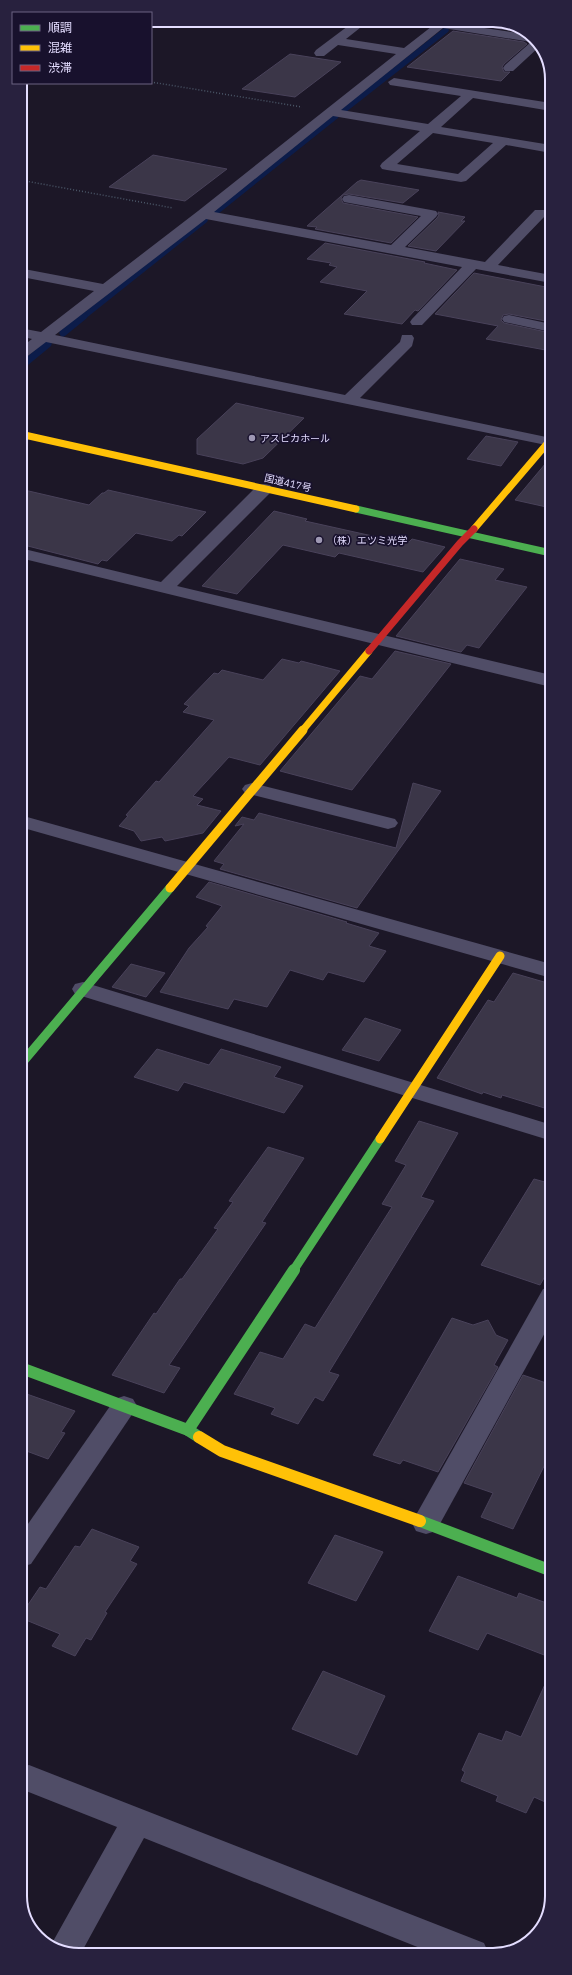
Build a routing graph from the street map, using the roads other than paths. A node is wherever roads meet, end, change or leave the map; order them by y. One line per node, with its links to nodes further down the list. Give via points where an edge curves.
1 (355, 27): 5 (street)
2 (438, 27): 7 (street)
3 (466, 27): 4 (street)
4 (523, 37)
5 (336, 41): 7 (street); 8 (street)
6 (533, 46): 9 (street)
7 (406, 52): 13 (street)
8 (320, 53)
9 (509, 68)
10 (394, 82): 11 (street)
11 (471, 94): 12 (street); 14 (street)
12 (545, 106)
13 (332, 112): 14 (street); 18 (street)
14 (430, 129): 15 (street); 15 (street, via 388,166 461,178)
15 (503, 140): 16 (street)
16 (545, 148)
17 (349, 199): 20 (street, via 431,214)
18 (203, 214): 20 (street); 25 (street)
19 (540, 214): 22 (street)
20 (394, 250): 21 (street)
21 (473, 264): 22 (street); 27 (street)
22 (488, 267): 24 (street)
23 (27, 274): 25 (street)
24 (545, 278)
25 (105, 289): 30 (street)
26 (509, 319): 28 (street)
27 (417, 322)
28 (545, 327)
29 (27, 334): 30 (street)
30 (43, 337): 32 (street); 33 (street)
31 (407, 338): 33 (street, via 406,343)
32 (27, 350)
33 (349, 400): 35 (street)
34 (27, 436): 37 (main road, 国道417号)
35 (545, 440)
36 (545, 447): 38 (main road)
37 (264, 489): 38 (main road, 国道417号); 41 (street)
38 (470, 535): 39 (main road, 国道417号); 42 (main road, via 460,543)
39 (545, 552)
40 (27, 555): 41 (street)
41 (165, 588): 42 (street)
42 (378, 640): 43 (street); 44 (main road)
43 (545, 680)
44 (252, 789): 46 (street); 47 (main road)
45 (27, 823): 47 (street)
46 (388, 823)
47 (186, 867): 48 (street); 50 (main road)
48 (500, 956): 49 (street); 52 (main road)
49 (545, 969)
50 (83, 989): 51 (main road); 52 (street)
51 (27, 1057)
52 (412, 1090): 53 (street); 57 (main road)
53 (545, 1131)
54 (545, 1309): 58 (street)
55 (27, 1370): 56 (main road)
56 (124, 1406): 57 (main road); 59 (street)
57 (188, 1430): 58 (main road, via 222,1451)
58 (426, 1523): 60 (main road)
59 (27, 1547)
60 (545, 1567)
61 (29, 1778): 62 (street)
62 (137, 1821): 63 (street); 64 (street)
63 (67, 1947)
64 (458, 1948)

